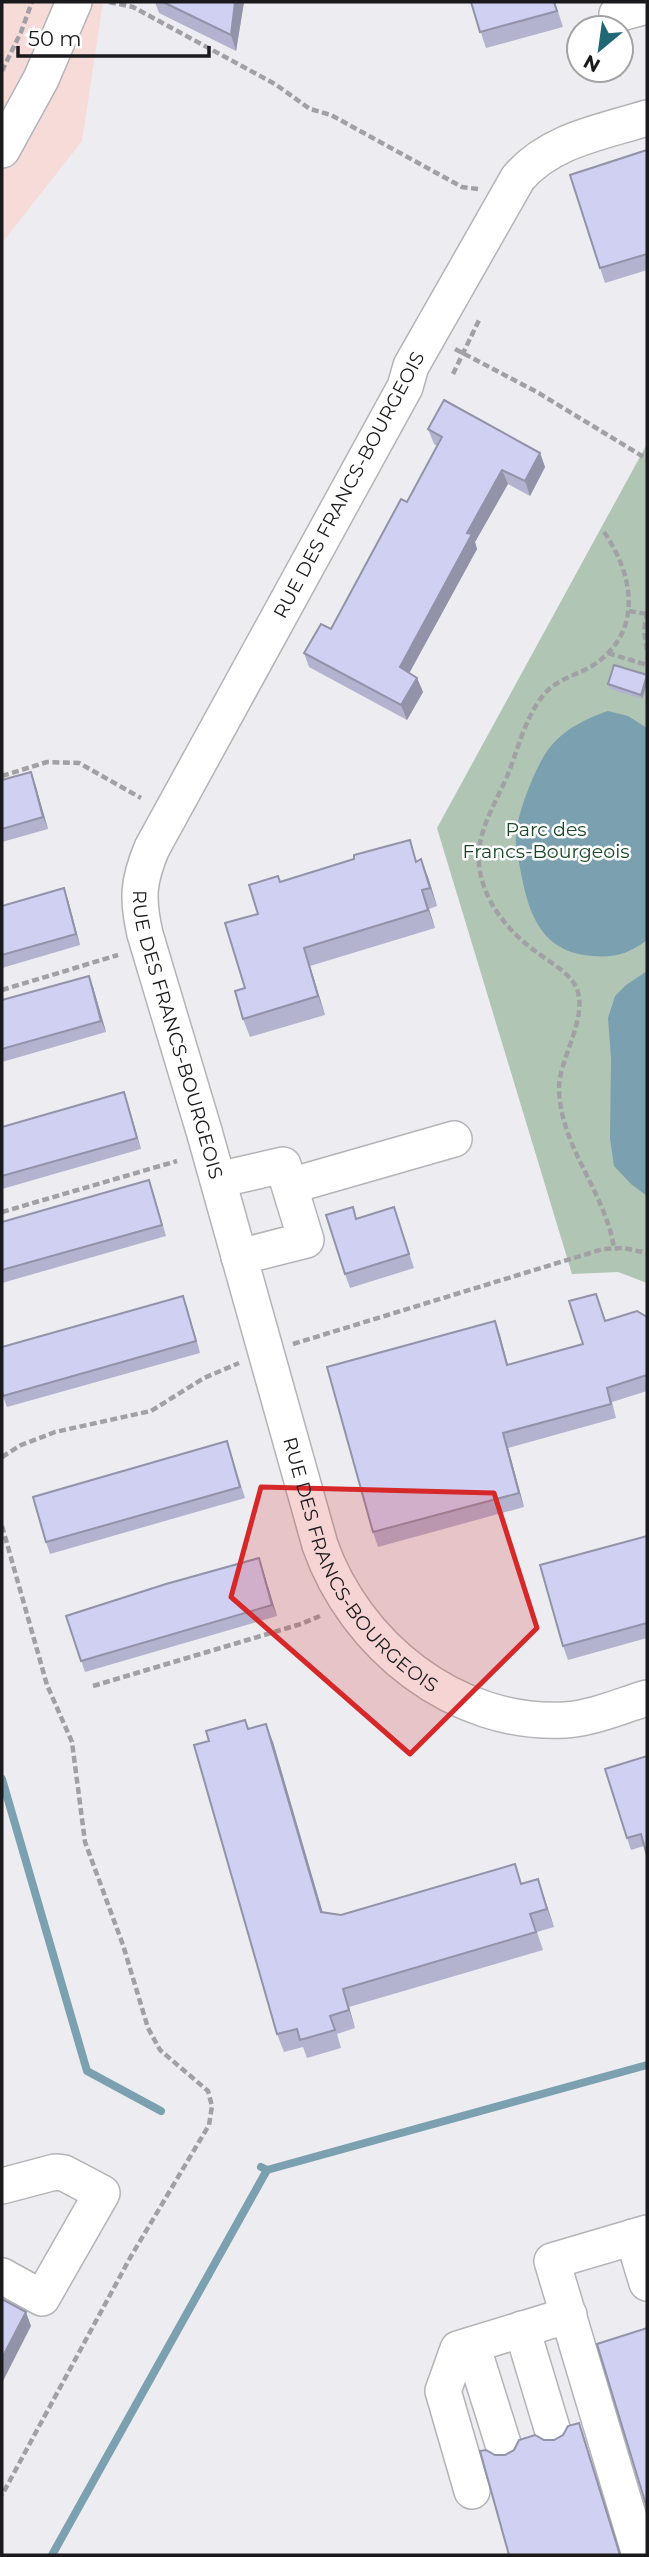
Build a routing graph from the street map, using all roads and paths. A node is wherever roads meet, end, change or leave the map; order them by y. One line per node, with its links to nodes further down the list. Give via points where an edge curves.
1 (32, 2): 4 (path)
2 (74, 2): 6 (street, via 41,79)
3 (109, 2): 7 (path, via 133,7 281,88 310,109 331,115 462,187)
4 (2, 71)
5 (647, 118): 24 (street, RUE DES FRANCS-BOURGEOIS, via 559,147 535,160 518,178 411,366 405,387 147,861 139,888 143,925)
6 (2, 150)
7 (476, 187)
8 (480, 318): 9 (path, RUE DES FRANCS-BOURGEOIS)
9 (462, 353): 10 (path, RUE DES FRANCS-BOURGEOIS); 11 (path, via 537,391)
10 (453, 374)
11 (647, 458)
12 (604, 532): 13 (path, via 626,576)
13 (629, 611): 14 (path); 16 (path)
14 (647, 614): 15 (path)
15 (647, 651)
16 (608, 653): 17 (path); 27 (path, via 593,666 557,682 536,706 489,812 479,860 500,917 576,987 578,1012 560,1079 560,1104 568,1138 608,1223)
17 (647, 665)
18 (2, 776): 19 (path, via 47,762 79,763)
19 (141, 798)
20 (118, 955): 21 (path)
21 (2, 990)
22 (454, 1139): 25 (street)
23 (177, 1161): 26 (path)
24 (218, 1180): 25 (street, via 283,1165); 29 (street, RUE DES FRANCS-BOURGEOIS)
25 (290, 1186): 29 (street, via 306,1240)
26 (2, 1212)
27 (614, 1248): 28 (path); 30 (path)
28 (647, 1252)
29 (239, 1257): 36 (street, RUE DES FRANCS-BOURGEOIS, via 328,1567 375,1639 424,1679 473,1704 512,1715 574,1719)
30 (298, 1342)
31 (247, 1357): 32 (path, via 151,1411 55,1432)
32 (2, 1457)
33 (2, 1526): 47 (path, via 47,1685 72,1742 85,1842 148,2028 160,2050 208,2091 212,2106 206,2131 130,2258)
34 (320, 1616): 35 (path)
35 (93, 1686)
36 (647, 1698)
37 (2, 2186): 39 (street, via 55,2172 102,2193 42,2298)
38 (640, 2235): 40 (street); 41 (street, via 552,2261)
39 (2, 2276)
40 (647, 2283)
41 (569, 2315): 42 (street); 48 (street)
42 (522, 2329): 43 (street); 44 (street)
43 (472, 2345): 45 (street); 46 (street, via 458,2349 443,2391)
44 (554, 2435)
45 (505, 2450)
46 (472, 2491)
47 (2, 2495)
48 (640, 2555)

